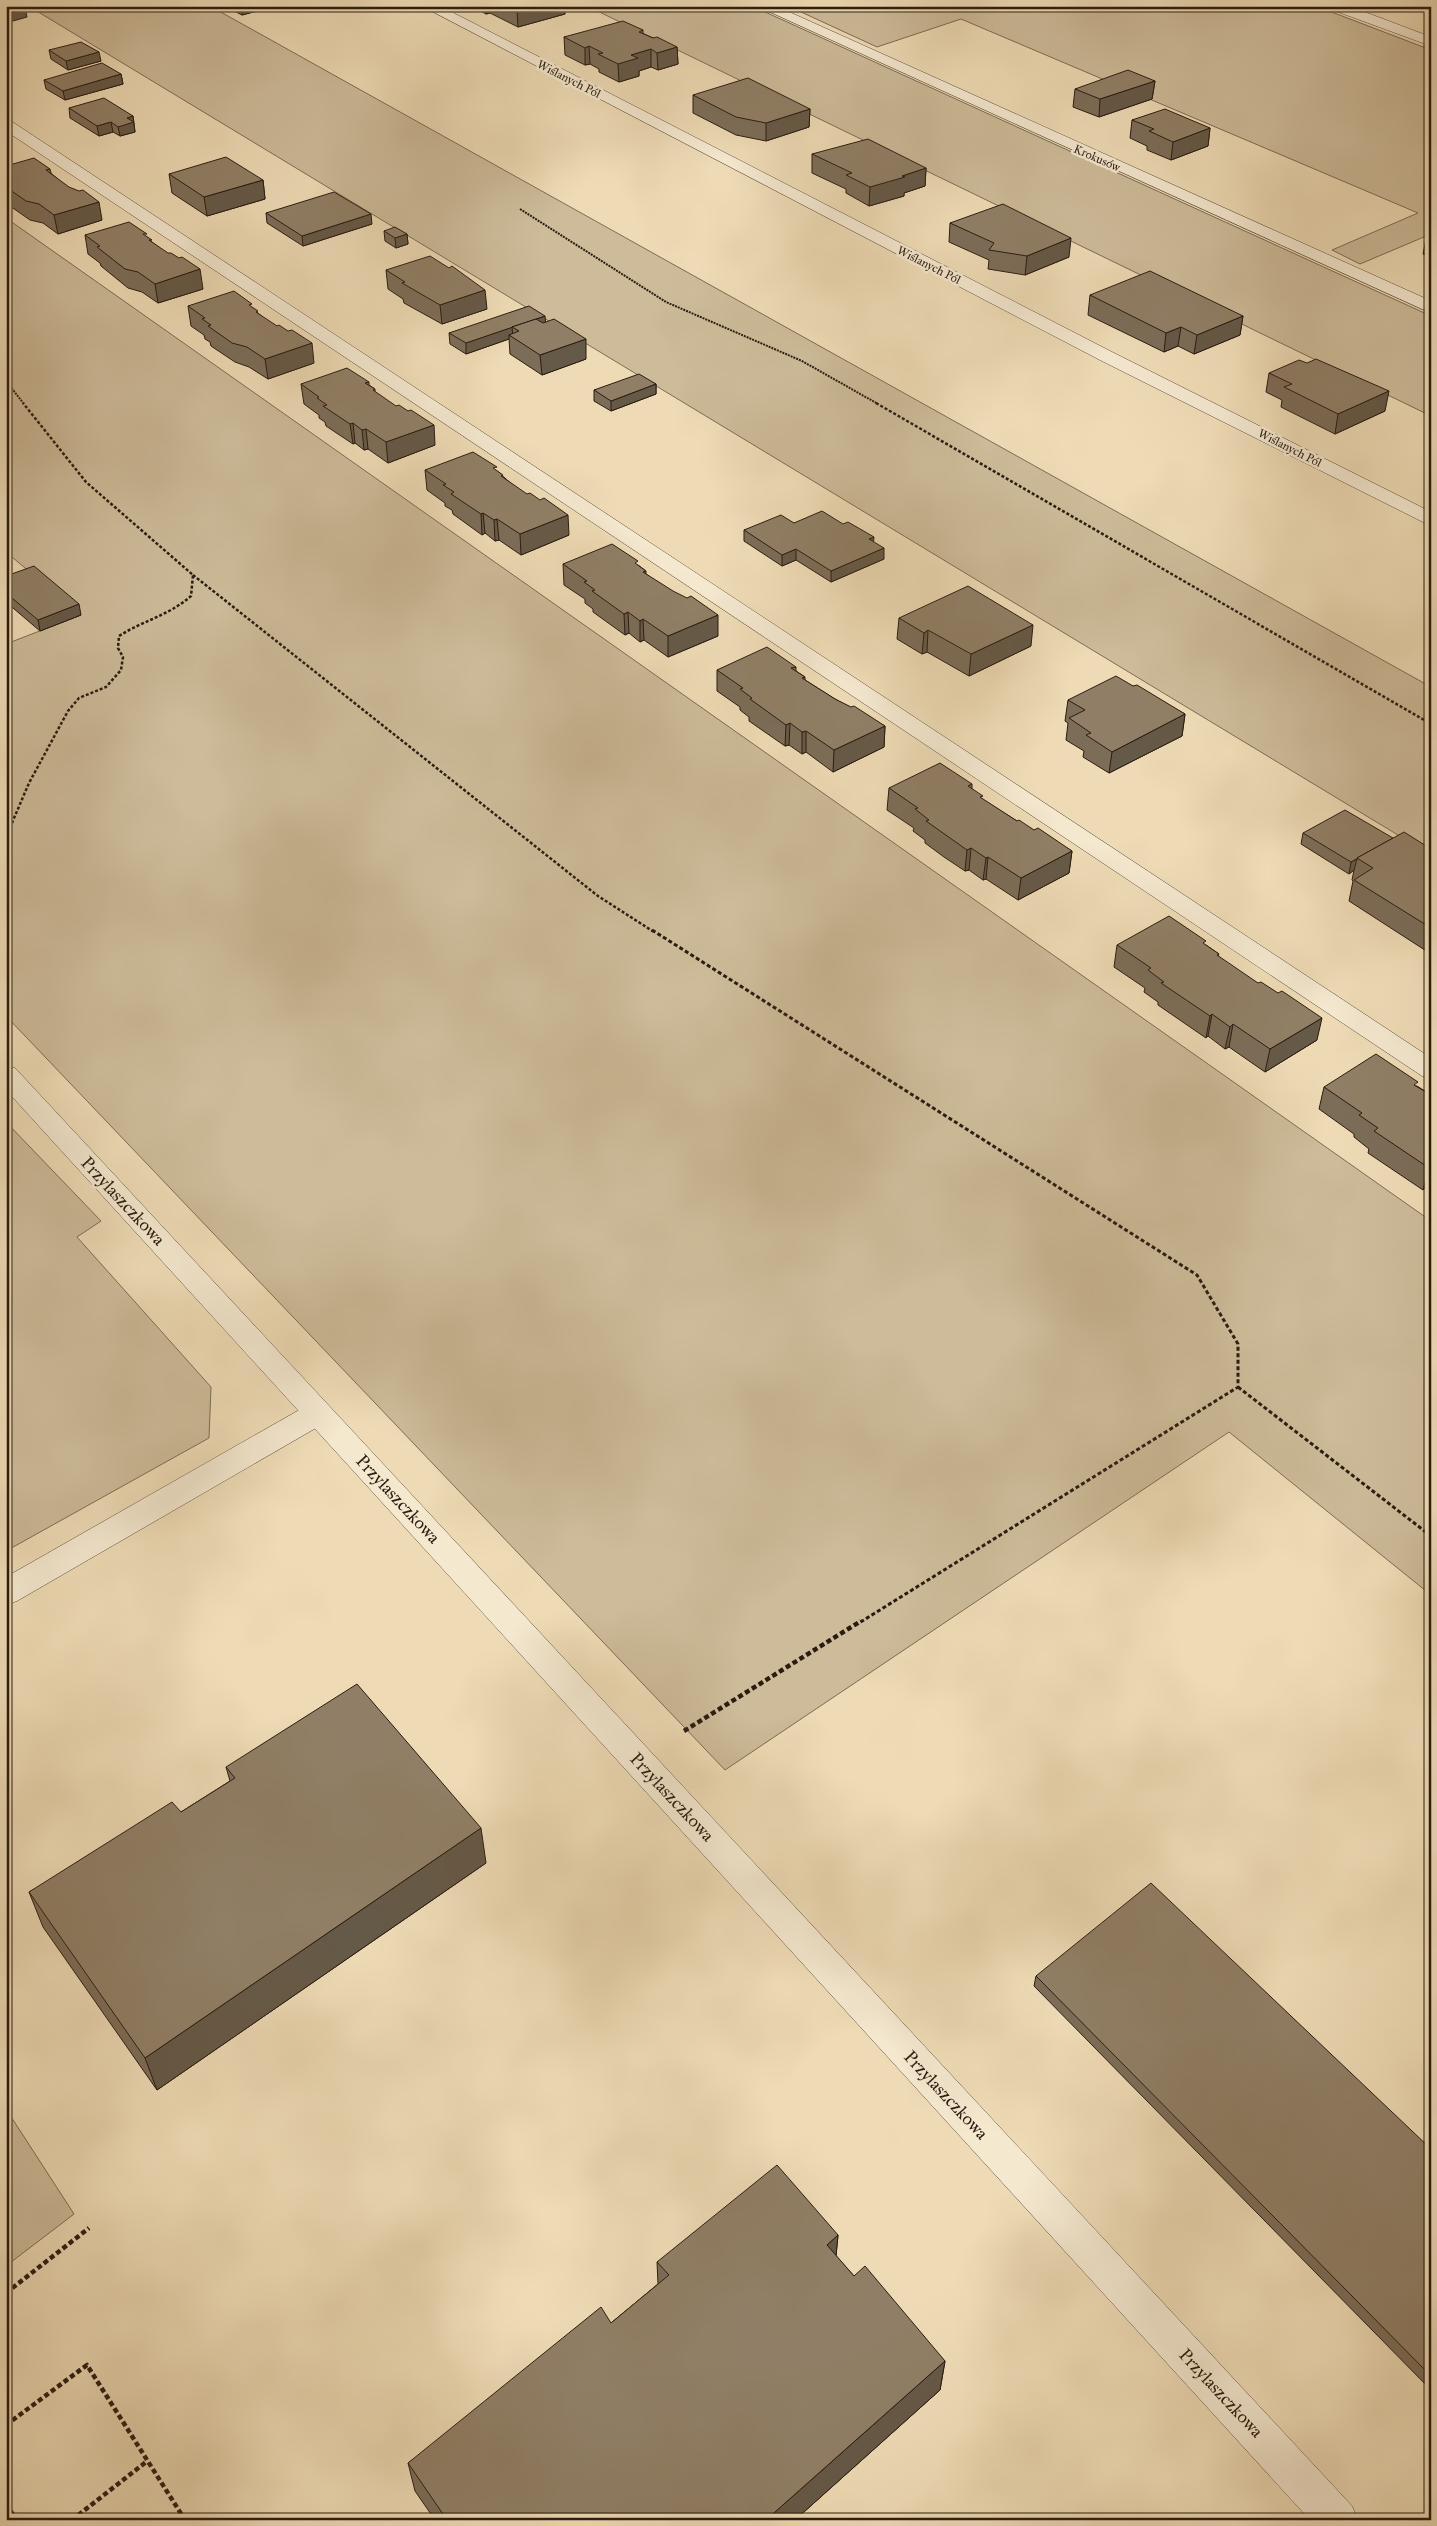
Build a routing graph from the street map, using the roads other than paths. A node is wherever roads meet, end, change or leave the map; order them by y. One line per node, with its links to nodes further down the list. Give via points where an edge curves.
1 (428, 6): 7 (street, Wiślanych Pól)
2 (764, 6): 6 (street, Krokusów)
3 (1335, 6): 4 (street)
4 (1431, 42)
5 (6, 124): 8 (street)
6 (1431, 308)
7 (1431, 520)
8 (1431, 1070)
9 (6, 1074): 10 (street, Przylaszczkowa)
10 (318, 1413): 11 (street); 12 (street, Przylaszczkowa)
11 (6, 1592)
12 (1338, 2520)

